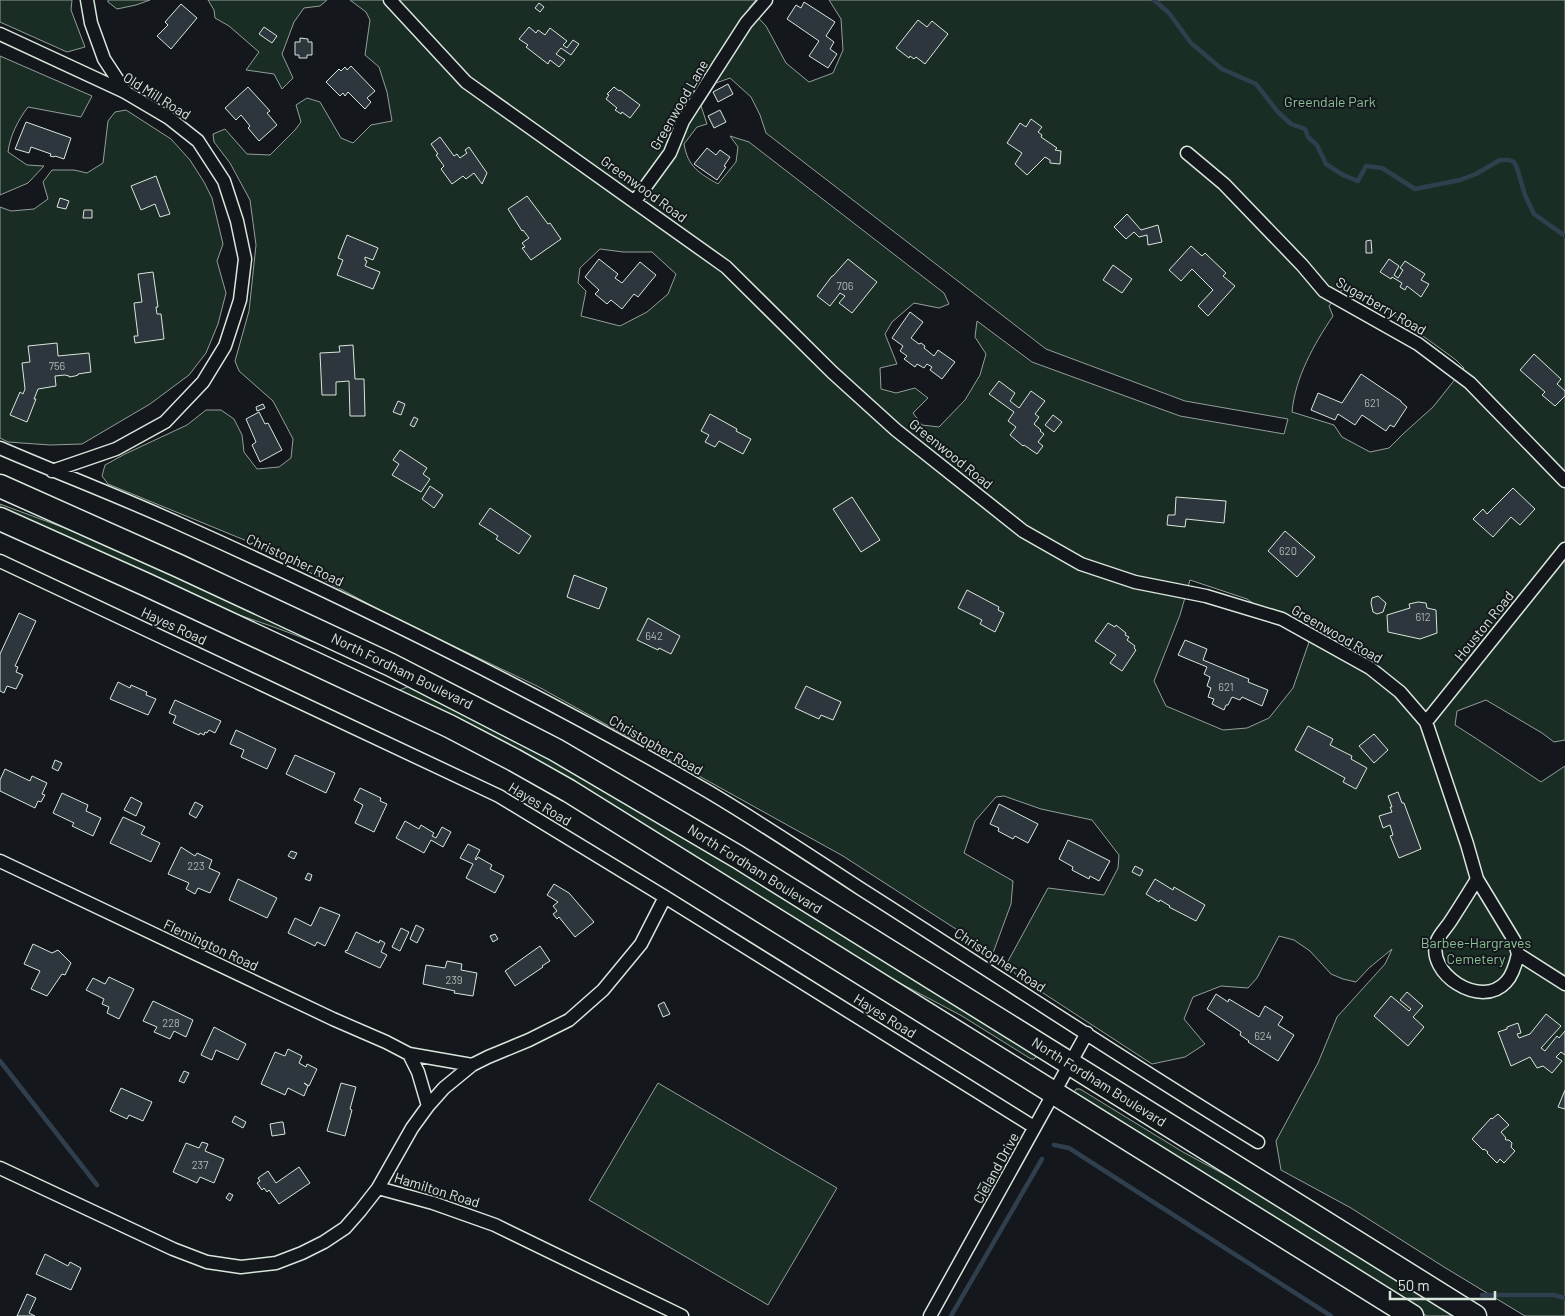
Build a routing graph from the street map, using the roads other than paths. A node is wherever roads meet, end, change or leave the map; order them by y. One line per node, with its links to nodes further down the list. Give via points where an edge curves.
1 (87, 0): 5 (street, via 91,23 104,59)
2 (390, 0): 7 (street, Greenwood Road, via 466,82)
3 (766, 0): 7 (street, Greenwood Lane, via 746,22 683,121 670,153)
4 (0, 34): 5 (street, Old Mill Road)
5 (125, 92): 9 (street, Old Mill Road, via 169,118 198,141 224,181 245,259 240,300 226,346 202,382 165,422 116,449)
6 (1187, 153): 10 (street, Sugarberry Road, via 1224,184 1324,291 1418,344 1470,383)
7 (635, 201): 19 (street, Greenwood Road, via 726,267 832,372 889,423 1023,531 1080,564 1134,582 1206,596 1282,619 1370,668 1400,692)
8 (0, 448): 9 (street, Christopher Road)
9 (52, 471): 25 (street, Christopher Road, via 177,522 336,596 586,722 711,793)
10 (1565, 481)
11 (0, 486): 13 (highway, North Fordham Boulevard)
12 (0, 500): 13 (highway, via 28,511)
13 (42, 505): 18 (highway, North Fordham Boulevard)
14 (0, 519): 17 (highway)
15 (1565, 549): 19 (street, Houston Road)
16 (0, 561): 22 (street, Hayes Road, via 499,796)
17 (324, 668): 18 (highway, via 380,679 391,678); 29 (highway, via 449,726 565,788)
18 (398, 668): 27 (highway, North Fordham Boulevard, via 625,790)
19 (1426, 722): 21 (street, Greenwood Road)
20 (0, 861): 26 (street, Flemington Road)
21 (1477, 879): 23 (street, Greenwood Road, via 1514,940); 23 (street, via 1436,942 1436,956 1441,967 1453,982 1466,989 1495,991 1507,982)
22 (665, 897): 28 (street, via 641,944 603,990 569,1020); 31 (street, Hayes Road)
23 (1518, 954): 24 (street)
24 (1565, 984)
25 (1087, 1034): 27 (street, Cleland Drive); 32 (street, Christopher Road)
26 (409, 1054): 28 (street, Flemington Road); 30 (street)
27 (1070, 1064): 29 (street, Cleland Drive); 38 (highway, North Fordham Boulevard)
28 (472, 1065): 30 (street)
29 (1054, 1092): 31 (street, Cleland Drive); 37 (highway)
30 (428, 1106): 34 (street)
31 (1034, 1127): 36 (street, Cleland Drive)
32 (1258, 1142)
33 (0, 1168): 34 (street, Hamilton Road, via 173,1249 207,1262 242,1267 276,1263 324,1242 345,1228)
34 (378, 1188): 35 (street, Hamilton Road, via 495,1225)
35 (682, 1316)
36 (930, 1316)
37 (1412, 1316)
38 (1475, 1316)

